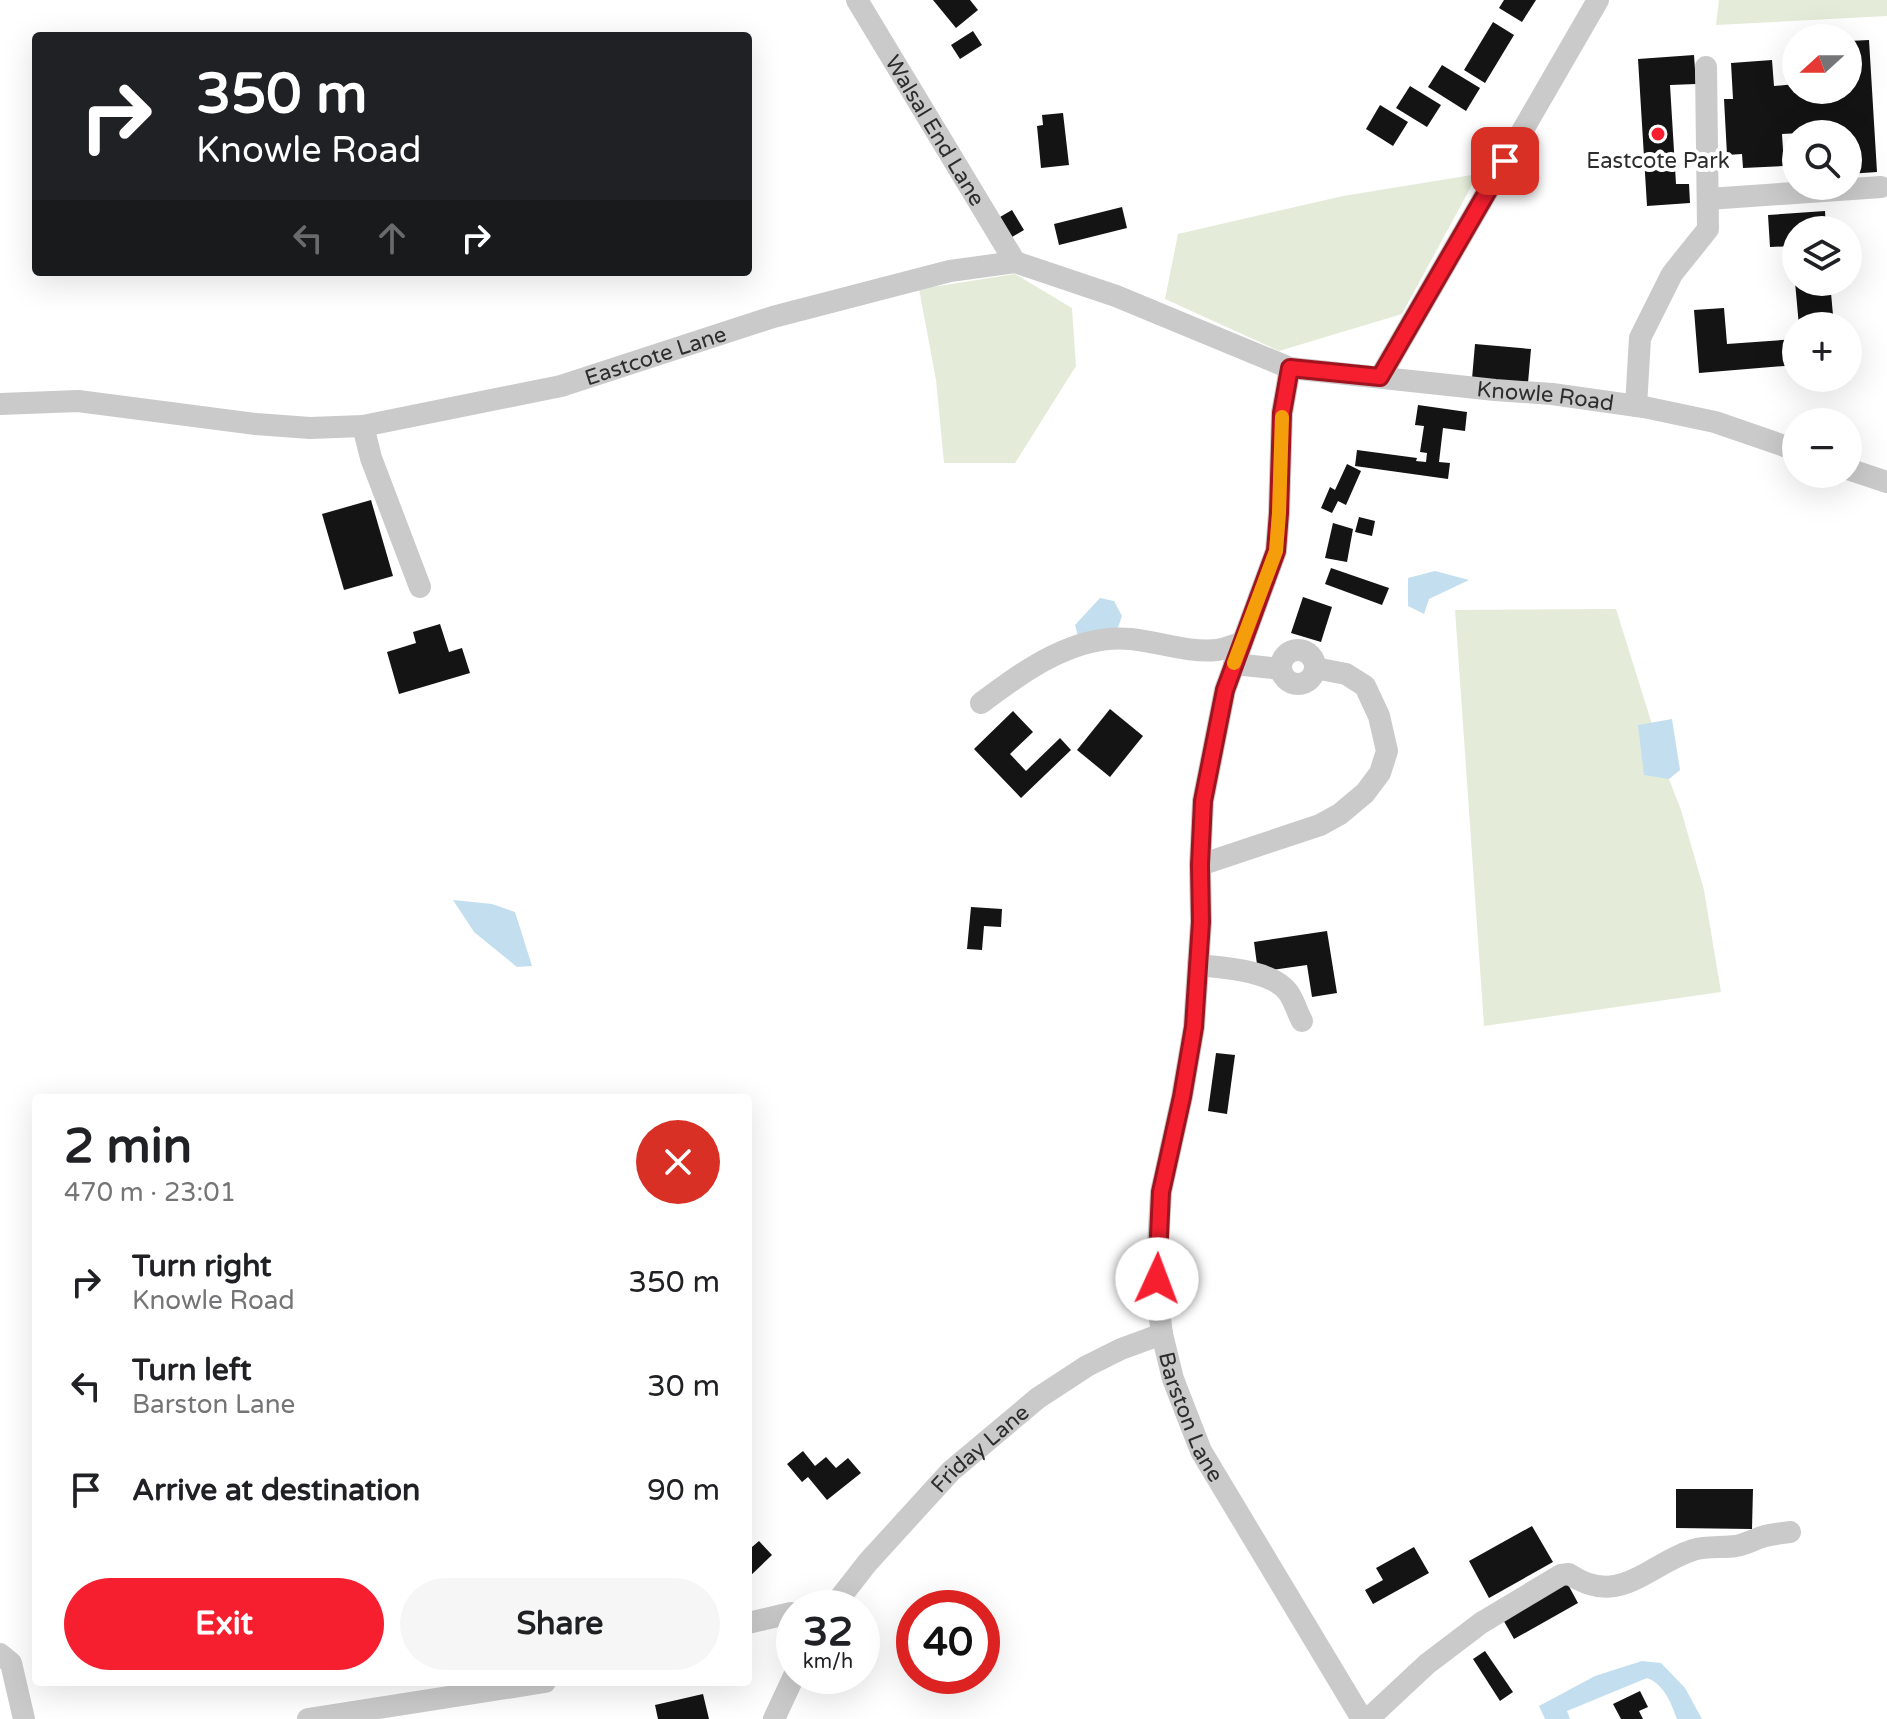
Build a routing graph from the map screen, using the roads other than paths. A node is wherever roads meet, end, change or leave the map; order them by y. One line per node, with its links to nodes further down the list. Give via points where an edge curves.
1 (857, 0): 6 (street, Walsal End Lane)
2 (1598, 0): 8 (street)
3 (1706, 67): 5 (street)
4 (1881, 187): 5 (street)
5 (1708, 199): 10 (street, via 1708,229 1672,274 1640,338)
6 (1015, 262): 7 (street, Eastcote Lane, via 1116,296); 11 (street, Eastcote Lane, via 950,271 773,317 561,386)
7 (1290, 368): 8 (street, Knowle Road); 16 (street, Barston Lane, via 1282,413 1276,551)
8 (1380, 377): 10 (street, Knowle Road)
9 (0, 404): 11 (street, Eastcote Lane, via 78,401 256,424)
10 (1636, 406): 12 (street, Knowle Road, via 1715,422)
11 (363, 426): 15 (street)
12 (1782, 445)
13 (1862, 474): 14 (street)
14 (1887, 482)
15 (420, 587)
16 (1238, 654): 17 (street, via 1106,639 1035,665); 18 (street, Barston Lane, via 1225,690 1203,801); 18 (street, via 1281,669 1287,654 1303,651 1315,668 1346,674 1365,686 1387,751 1380,773 1340,814)
17 (981, 703)
18 (1200, 865): 19 (street, Barston Lane)
19 (1198, 965): 20 (street, via 1250,972 1276,982 1288,992); 21 (street, Barston Lane, via 1194,1027 1161,1192 1157,1295)
20 (1302, 1021)
21 (1162, 1334): 23 (street, Friday Lane, via 1087,1366 1038,1398 951,1471); 35 (street, Barston Lane, via 1201,1451)
22 (1790, 1532): 35 (street, via 1695,1550 1623,1585 1607,1588 1561,1575 1481,1623)
23 (846, 1590)
24 (776, 1616): 25 (street)
25 (752, 1622)
26 (776, 1631): 27 (street)
27 (752, 1637)
28 (0, 1654): 32 (street, via 11,1663)
29 (527, 1686): 31 (street)
30 (786, 1694): 34 (street)
31 (413, 1711): 33 (street)
32 (24, 1719)
33 (308, 1719)
34 (774, 1719)
35 (1365, 1719)

